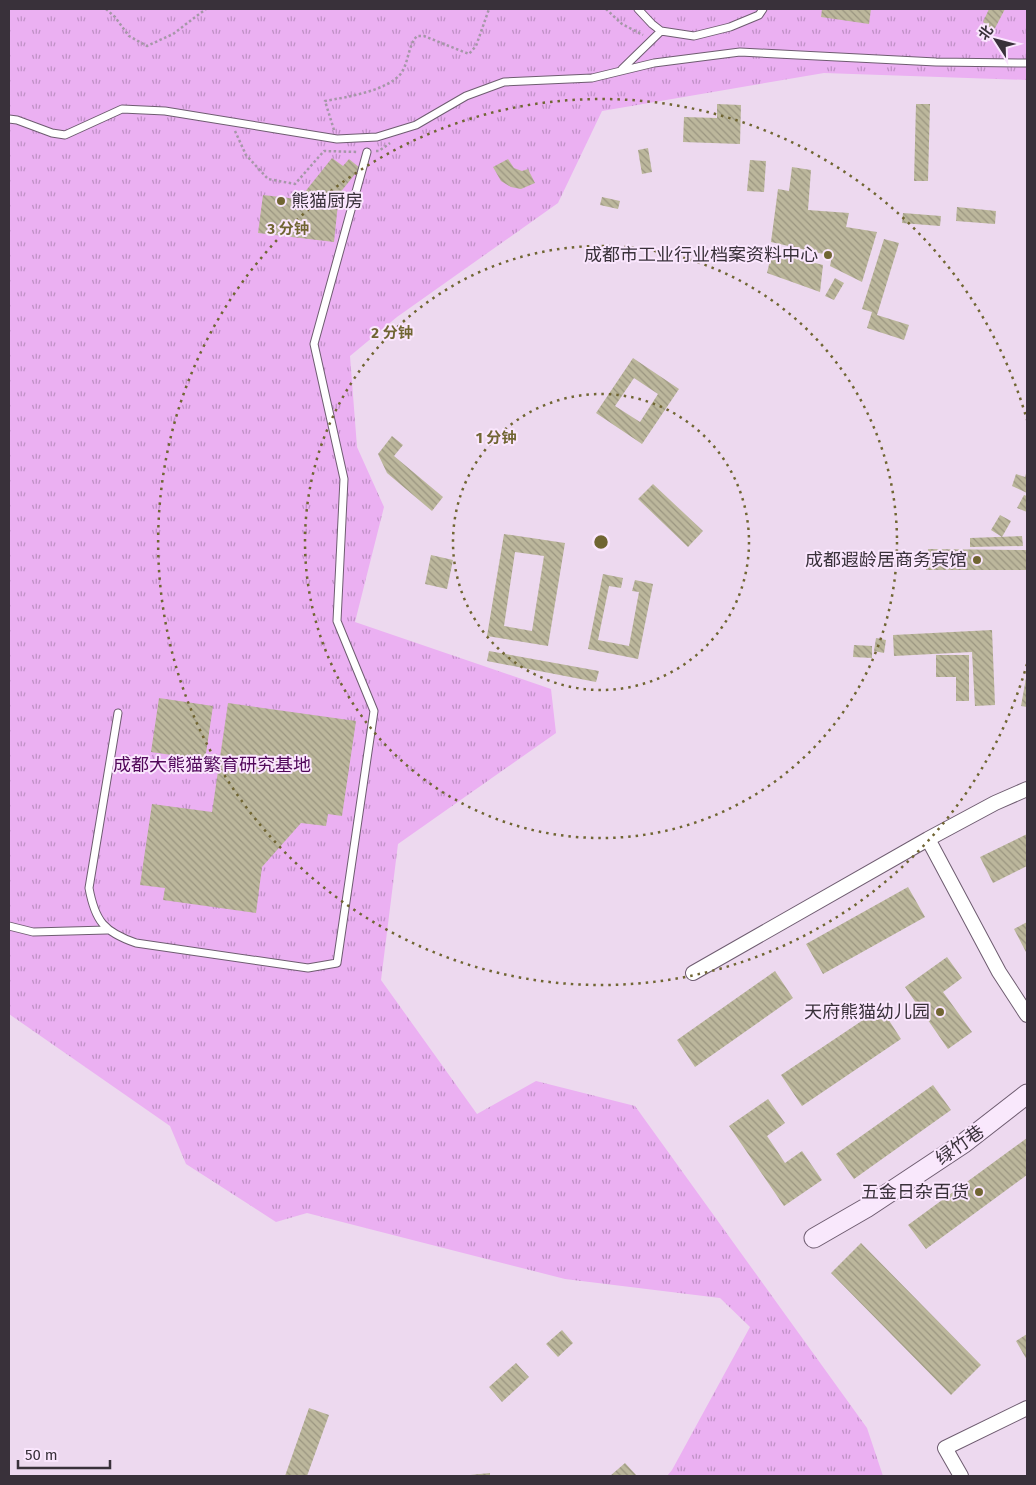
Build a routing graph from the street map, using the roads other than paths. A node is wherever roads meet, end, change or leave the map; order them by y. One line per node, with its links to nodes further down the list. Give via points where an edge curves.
1 (638, 9): 3 (lane)
2 (763, 9): 3 (lane, via 759,15 730,27 694,36)
3 (661, 31): 5 (lane)
4 (1027, 62): 5 (lane, via 936,62 740,52)
5 (621, 70): 6 (lane, via 592,78 504,82 466,96 416,125 377,137 336,139 165,111 122,109 65,135)
6 (9, 119)
7 (367, 152): 12 (lane, via 314,344 344,479 337,621 374,711 337,963 308,968 136,943)
8 (118, 713): 12 (lane, via 89,888 92,902)
9 (1027, 789): 10 (street)
10 (928, 839): 13 (street); 14 (street, via 999,972)
11 (9, 926): 12 (lane, via 33,932)
12 (107, 930)
13 (693, 973)
14 (1027, 1014)
15 (1027, 1094): 16 (street, 绿竹巷, via 964,1143)
16 (814, 1238)
17 (1027, 1408): 18 (street, via 944,1448)
18 (961, 1476)

